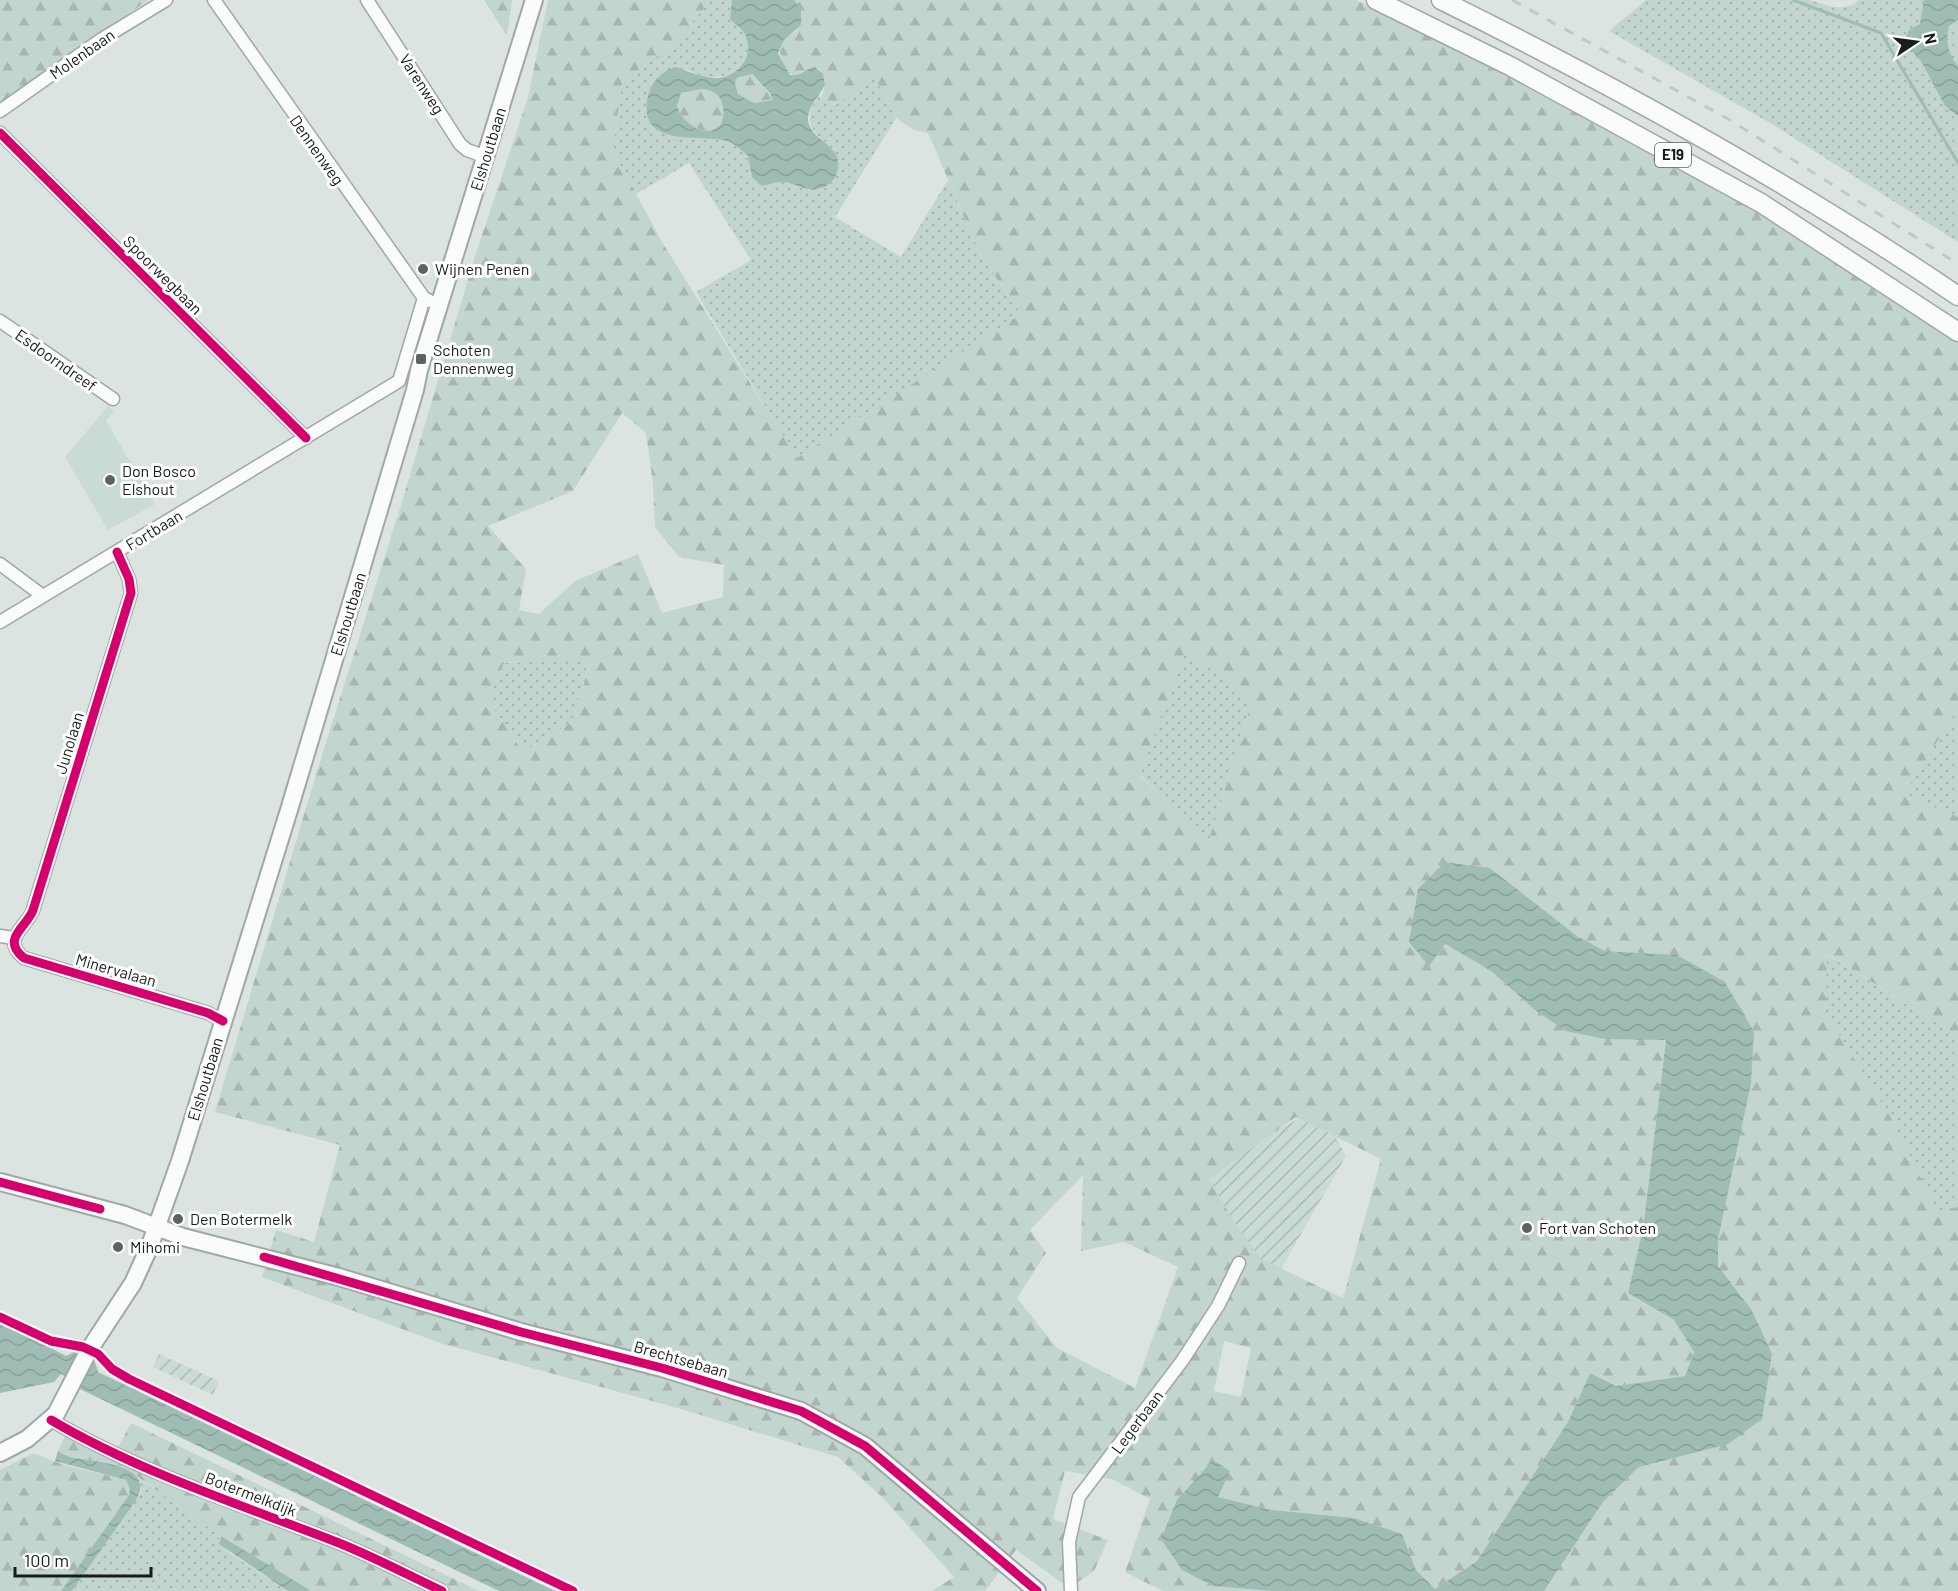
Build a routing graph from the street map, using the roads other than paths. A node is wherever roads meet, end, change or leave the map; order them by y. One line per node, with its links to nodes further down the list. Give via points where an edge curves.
1 (166, 0): 7 (street, Molenbaan, via 102,39)
2 (214, 0): 11 (street, Dennenweg)
3 (367, 0): 9 (street, Varenweg, via 460,144)
4 (534, 0): 9 (main road, Elshoutbaan)
5 (1376, 0): 14 (highway, E19, via 1510,66 1761,203)
6 (1441, 0): 10 (highway, E19, via 1773,177)
7 (0, 111)
8 (0, 133): 16 (street, Spoorwegbaan)
9 (486, 157): 12 (main road, Elshoutbaan)
10 (1958, 296)
11 (424, 298): 12 (street); 16 (street, Fortbaan, via 399,381)
12 (440, 306): 23 (main road, Elshoutbaan)
13 (0, 321): 15 (street, Esdoorndreef)
14 (1958, 332)
15 (113, 399)
16 (306, 438): 17 (street, Fortbaan)
17 (117, 552): 19 (street, Fortbaan); 22 (street, Junolaan, via 131,593 30,918 18,927)
18 (0, 564): 19 (street)
19 (43, 596): 20 (street, Fortbaan)
20 (0, 622)
21 (0, 936): 22 (street)
22 (13, 938): 23 (street, Minervalaan, via 18,954 24,958 208,1013)
23 (223, 1021): 25 (main road, Elshoutbaan)
24 (0, 1182): 25 (main road, Brechtsebaan)
25 (157, 1227): 27 (main road, Elshoutbaan, via 133,1283 87,1353); 30 (main road, Brechtsebaan, via 521,1332 662,1368 801,1411 865,1446)
26 (1239, 1263): 31 (street, Legerbaan, via 1189,1352 1079,1497 1069,1542)
27 (51, 1420): 28 (main road); 29 (street, Botermelkdijk, via 97,1447 341,1543)
28 (0, 1453)
29 (442, 1591)
30 (1037, 1591)
31 (1071, 1591)

